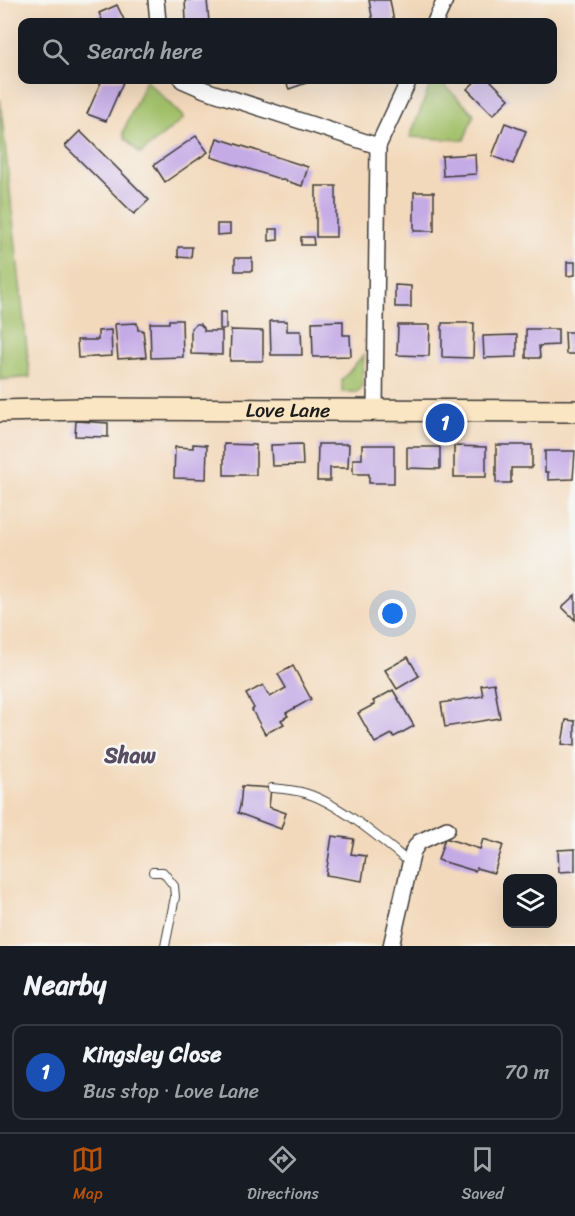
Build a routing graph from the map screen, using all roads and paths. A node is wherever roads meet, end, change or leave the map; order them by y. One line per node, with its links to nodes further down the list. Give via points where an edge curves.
1 (156, 0): 3 (street)
2 (445, 0): 4 (street)
3 (158, 18)
4 (437, 18)
5 (191, 84): 7 (street)
6 (407, 84): 7 (street)
7 (378, 146): 8 (street)
8 (375, 410): 9 (street, Love Lane); 10 (street, Love Lane)
9 (0, 411)
10 (575, 411)
11 (272, 788): 13 (lane, via 318,798)
12 (447, 829): 13 (street, via 419,842)
13 (410, 863): 16 (street)
14 (153, 872): 15 (lane, via 163,872 174,886)
15 (165, 946)
16 (391, 946)

